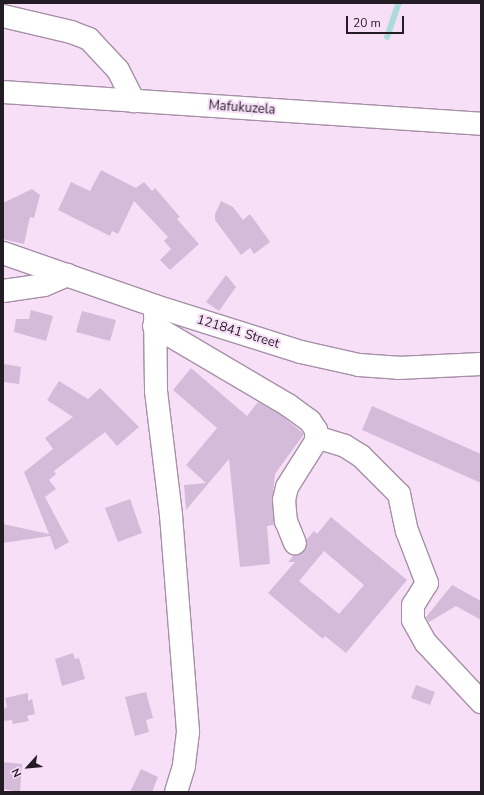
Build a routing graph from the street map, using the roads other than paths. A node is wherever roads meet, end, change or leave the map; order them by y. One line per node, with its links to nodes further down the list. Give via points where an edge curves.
1 (3, 16): 3 (street, via 71,32 89,39 118,70)
2 (3, 92): 3 (street, Mafukuzela)
3 (134, 101): 4 (street, Mafukuzela)
4 (481, 124)
5 (3, 253): 6 (street, 121841 Street)
6 (68, 275): 7 (street, via 44,285); 8 (street, 121841 Street)
7 (3, 291)
8 (155, 316): 9 (street, 121841 Street, via 359,365 405,368); 10 (street, via 310,421 316,430); 13 (street, via 156,391 171,515 188,732 184,766)
9 (481, 364)
10 (316, 437): 11 (street, via 316,441 287,487 284,500 286,521); 12 (street, via 345,446 362,456 399,494 407,531 427,583 413,605 413,620 426,643)
11 (295, 543)
12 (481, 702)
13 (176, 792)

